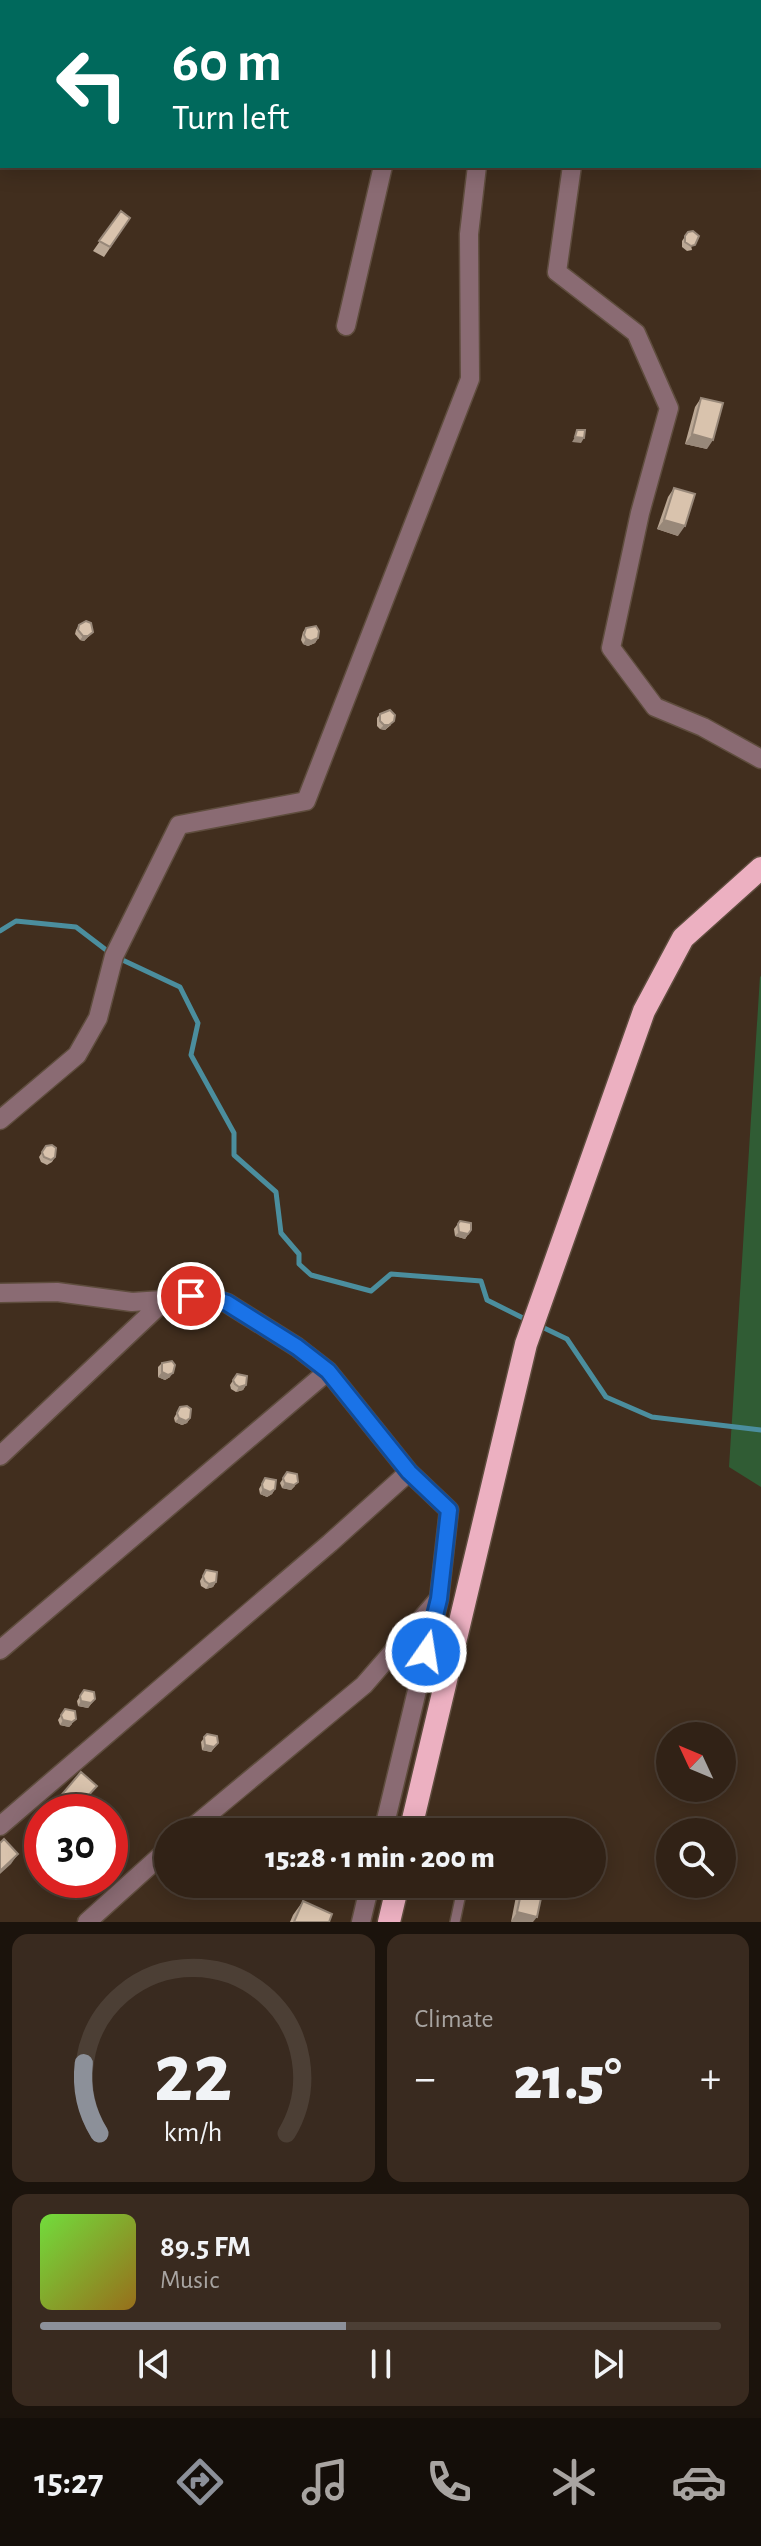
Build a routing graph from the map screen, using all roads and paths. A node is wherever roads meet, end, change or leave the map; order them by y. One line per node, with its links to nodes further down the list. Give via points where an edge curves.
1 (383, 168): 4 (street)
2 (477, 168): 7 (street, via 469,234 470,379 306,801 179,825 114,956 98,1018 77,1055)
3 (572, 168): 5 (street, via 557,272 636,333 669,408 611,648 655,707)
4 (346, 326)
5 (761, 759)
6 (760, 869): 17 (highway, via 683,938 644,1011 526,1344)
7 (0, 1120)
8 (0, 1293): 9 (street)
9 (165, 1300): 10 (street, via 209,1297 227,1303); 11 (street)
10 (328, 1371): 12 (street); 14 (street)
11 (0, 1456)
12 (409, 1472): 13 (street, via 449,1510); 18 (street)
13 (439, 1599): 15 (street, via 364,1685); 16 (street)
14 (0, 1650)
15 (204, 1818)
16 (386, 1818)
17 (413, 1818)
18 (0, 1826)
19 (154, 1862): 23 (street)
20 (367, 1898): 24 (street)
21 (395, 1898): 25 (highway)
22 (460, 1898): 26 (lane)
23 (87, 1922)
24 (361, 1922)
25 (389, 1922)
26 (455, 1922)

